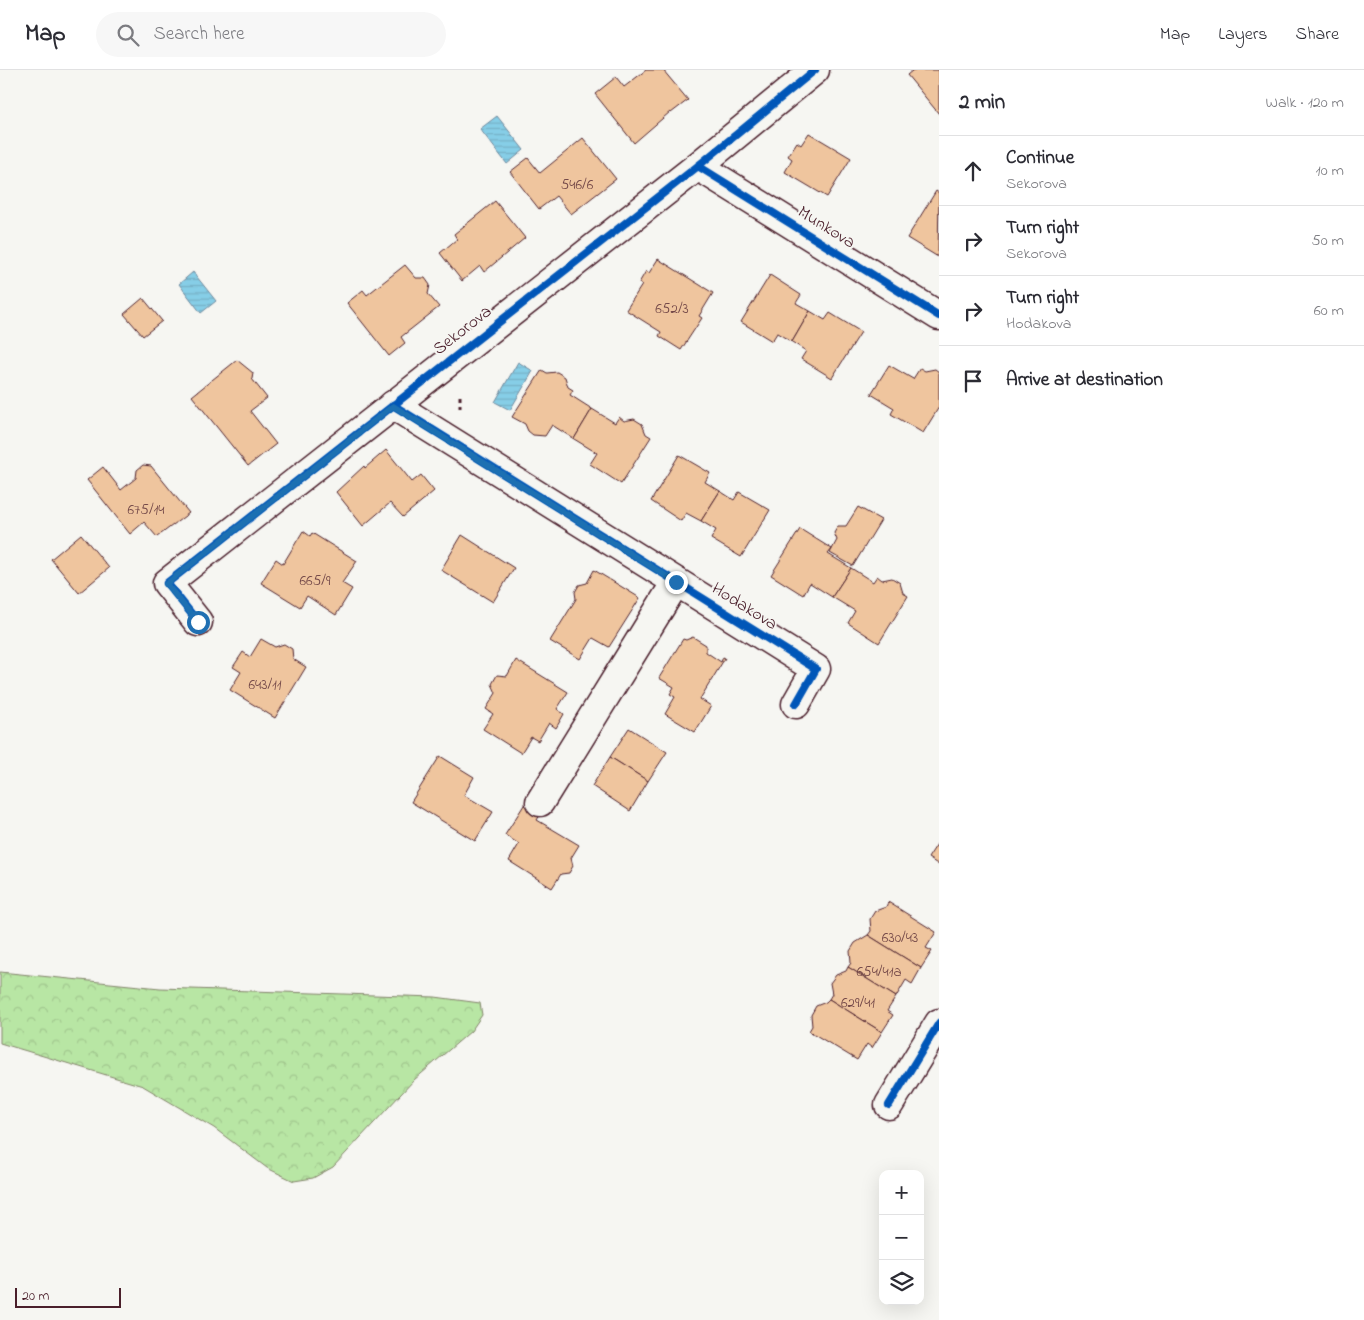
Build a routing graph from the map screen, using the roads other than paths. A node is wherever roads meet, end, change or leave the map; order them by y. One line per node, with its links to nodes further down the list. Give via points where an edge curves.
1 (815, 70): 2 (street, Sekorova)
2 (698, 166): 3 (street, Munkova); 4 (street, Sekorova)
3 (939, 316)
4 (393, 406): 5 (street, Hodakova); 6 (street, Sekorova, via 166,584)
5 (676, 582): 7 (street, Hodakova, via 816,669); 8 (street)
6 (198, 622)
7 (796, 704)
8 (540, 802)
9 (939, 1024): 10 (street)
10 (889, 1105)

